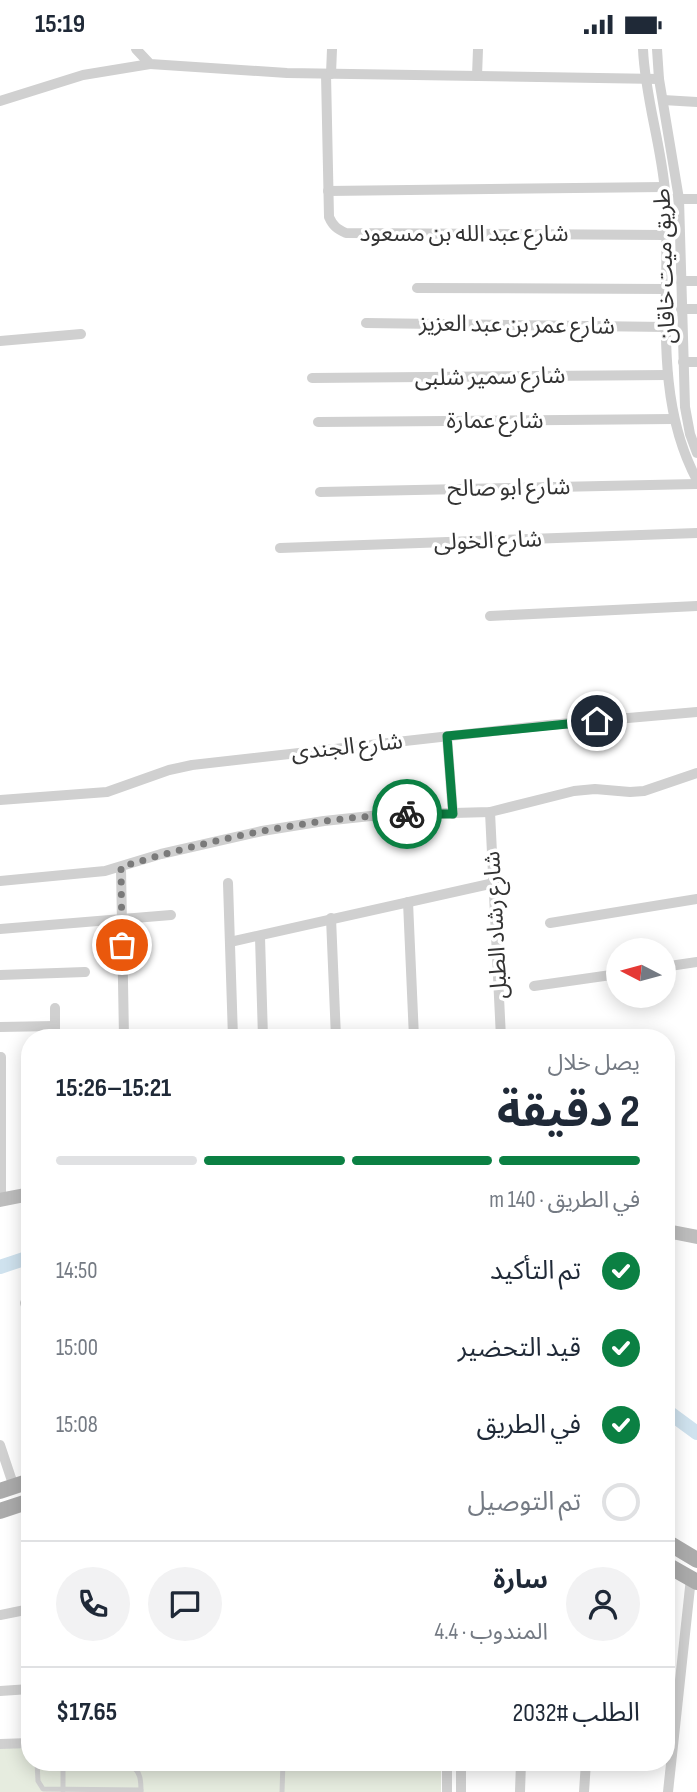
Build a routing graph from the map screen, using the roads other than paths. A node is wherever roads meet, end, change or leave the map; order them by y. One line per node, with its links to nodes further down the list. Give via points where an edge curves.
1 (136, 49): 6 (street)
2 (332, 49): 7 (street, شارع عبد الله بن مسعود)
3 (478, 49): 8 (street)
4 (643, 49): 9 (street, طريق ميت خاقان)
5 (657, 49): 10 (street, طريق ميت خاقان)
6 (150, 64): 7 (street); 12 (street, via 83,75)
7 (329, 74): 8 (street); 14 (street, شارع عبد الله بن مسعود)
8 (477, 76): 9 (street)
9 (646, 79): 10 (street); 15 (street, طريق ميت خاقان)
10 (659, 79): 11 (street, طريق ميت خاقان)
11 (663, 100): 13 (street); 16 (street, طريق ميت خاقان)
12 (0, 101)
13 (697, 102)
14 (328, 191): 15 (street); 18 (street, شارع عبد الله بن مسعود, via 329,218 346,233)
15 (665, 193): 16 (street); 18 (street, طريق ميت خاقان)
16 (679, 199): 17 (street); 19 (street, طريق ميت خاقان)
17 (697, 199)
18 (665, 235): 22 (street, طريق ميت خاقان)
19 (681, 281): 20 (street); 23 (street, طريق ميت خاقان)
20 (697, 281)
21 (417, 288): 22 (street)
22 (666, 289): 26 (street, طريق ميت خاقان)
23 (681, 309): 24 (street); 29 (street, طريق ميت خاقان)
24 (697, 309)
25 (366, 323): 26 (street, شارع عمر بن عبد العزيز)
26 (667, 327): 31 (street, طريق ميت خاقان)
27 (81, 334): 28 (street)
28 (0, 341)
29 (682, 362): 30 (street); 35 (street, طريق ميت خاقان, via 686,414)
30 (697, 362)
31 (668, 375): 32 (street, شارع سمير شلبى); 33 (street, طريق ميت خاقان)
32 (312, 378)
33 (673, 419): 34 (street, شارع عمارة); 36 (street, طريق ميت خاقان)
34 (318, 422)
35 (696, 449)
36 (697, 482): 37 (street, شارع ابو صالح)
37 (320, 492)
38 (697, 533): 39 (street, شارع الخولى)
39 (280, 548)
40 (697, 606): 41 (street)
41 (489, 616)
42 (697, 712): 43 (street, شارع الجندى)
43 (447, 736): 45 (street, شارع الجندى, via 192,765 107,792); 47 (street)
44 (697, 773): 46 (street, via 644,791 574,791)
45 (0, 800)
46 (490, 812): 47 (street); 51 (street, شارع رشاد الطبل)
47 (453, 814): 48 (street, via 366,815 312,823 161,854)
48 (121, 867): 49 (street); 55 (street)
49 (0, 881)
50 (228, 883): 60 (street)
51 (494, 883): 53 (street); 75 (street, شارع رشاد الطبل)
52 (697, 899): 57 (street)
53 (408, 902): 56 (street); 74 (street)
54 (171, 915): 55 (street)
55 (122, 918): 58 (street); 70 (street)
56 (331, 918): 59 (street); 73 (street)
57 (550, 923)
58 (0, 929)
59 (260, 937): 60 (street); 72 (street)
60 (230, 942): 71 (street)
61 (697, 962): 62 (street)
62 (676, 965)
63 (85, 972): 64 (street)
64 (0, 975)
65 (606, 976): 66 (street)
66 (534, 986)
67 (55, 1008): 68 (street)
68 (55, 1026): 69 (street)
69 (0, 1027)
70 (124, 1029)
71 (233, 1029)
72 (263, 1029)
73 (336, 1029)
74 (414, 1029)
75 (501, 1029)
76 (1, 1057): 78 (street)
77 (21, 1197): 78 (main road)
78 (1, 1200)
79 (675, 1237): 80 (main road)
80 (697, 1237)
81 (0, 1445): 82 (street)
82 (15, 1486)
83 (21, 1504): 84 (main road)
84 (0, 1511)
85 (675, 1547): 86 (main road)
86 (697, 1560)
87 (675, 1569): 88 (main road)
88 (694, 1580): 93 (street)
89 (21, 1611): 90 (street)
90 (0, 1615)
91 (21, 1690): 92 (street)
92 (0, 1691)
93 (675, 1735)
94 (21, 1743): 95 (street)
95 (0, 1744)
96 (37, 1771): 105 (lane, via 41,1787)
97 (63, 1771): 105 (lane)
98 (138, 1771): 106 (lane)
99 (283, 1771): 107 (lane)
100 (447, 1771): 108 (street)
101 (461, 1771): 109 (street)
102 (521, 1771): 110 (street)
103 (585, 1771): 111 (street)
104 (671, 1771): 112 (street)
105 (62, 1790): 106 (lane)
106 (141, 1791)
107 (282, 1792)
108 (447, 1792)
109 (461, 1792)
110 (520, 1792)
111 (584, 1792)
112 (668, 1792)

